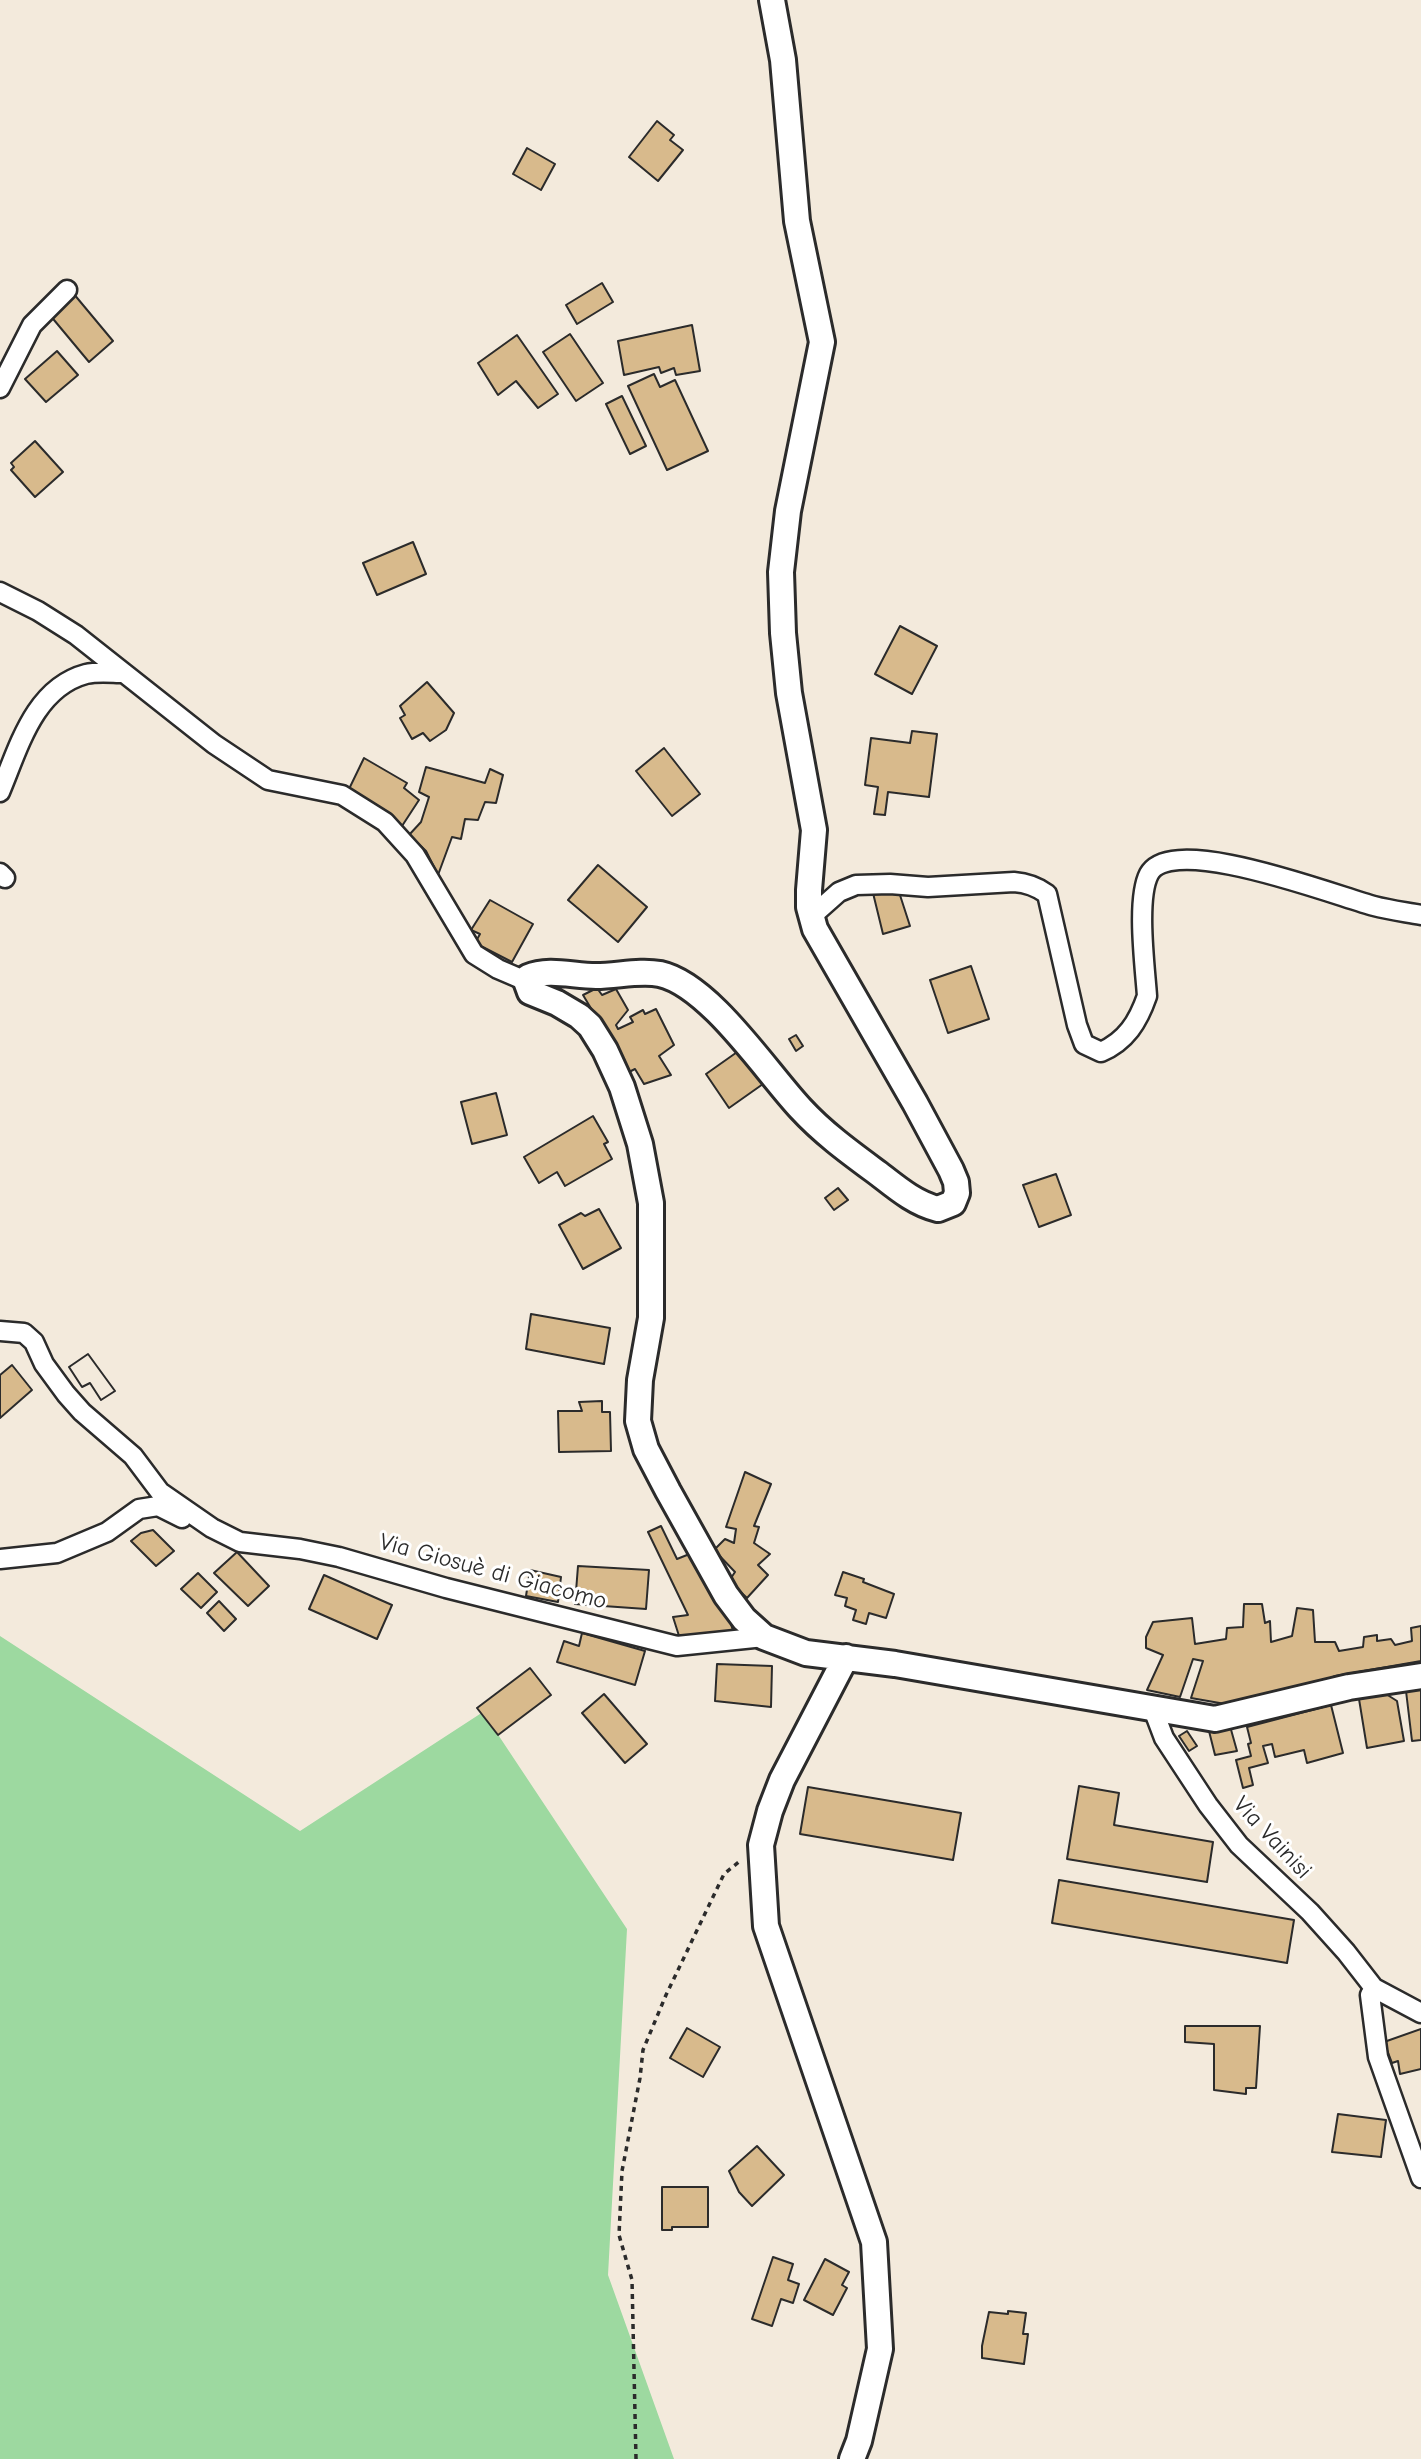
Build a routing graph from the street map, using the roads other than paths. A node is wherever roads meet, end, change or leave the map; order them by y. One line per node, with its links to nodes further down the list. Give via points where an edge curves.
1 (772, 0): 8 (street, via 783,60 797,221 822,342 788,511 781,572 789,694 814,830)
2 (67, 290): 3 (street, via 33,325)
3 (0, 388)
4 (0, 592): 5 (street, via 76,635)
5 (124, 673): 6 (street, via 88,674 64,683 43,700); 9 (street, via 268,780 342,794 385,822 415,855 474,954)
6 (0, 792)
7 (1421, 915): 8 (street, via 1374,906 1280,875 1197,859 1159,864 1143,891 1147,996 1129,1033 1101,1052 1084,1044 1077,1026 1046,894 1038,888 1014,882 856,885 839,892)
8 (811, 916): 9 (street, via 951,1170 957,1193 947,1207 932,1208 915,1200 831,1137 802,1110 721,1014 684,985 648,973 547,972)
9 (526, 981): 13 (street, via 530,992 557,1003 590,1026 622,1087 640,1144 651,1203 651,1318 638,1421 646,1449 726,1595)
10 (0, 1331): 11 (street, Via Giosuè di Giacomo, via 24,1333 34,1342 56,1382 82,1412 133,1456 160,1492)
11 (212, 1528): 12 (street, Via Giosuè di Giacomo, via 158,1506 139,1509 107,1532 57,1553); 13 (street, Via Giosuè di Giacomo, via 240,1542 339,1557 677,1646)
12 (0, 1559)
13 (764, 1637): 14 (street, via 806,1653)
14 (846, 1657): 16 (street); 20 (street, via 782,1780 761,1845 766,1926 874,2242 880,2349)
15 (1421, 1676): 16 (street, via 1214,1719)
16 (1153, 1709): 17 (street, Via Vainisi, via 1164,1738 1239,1845 1310,1912)
17 (1374, 1988): 18 (street, Via Vainisi); 19 (street, via 1370,1995 1378,2057)
18 (1421, 2014)
19 (1421, 2178)
20 (852, 2459)

